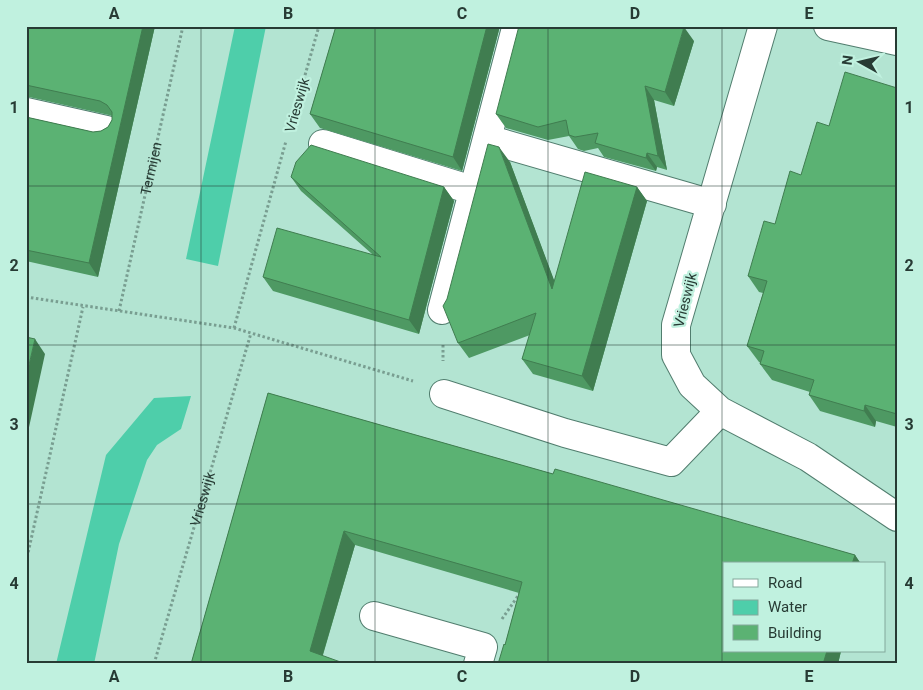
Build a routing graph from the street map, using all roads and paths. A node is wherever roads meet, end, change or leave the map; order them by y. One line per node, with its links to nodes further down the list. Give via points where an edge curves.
1 (182, 26): 18 (path, Termijen)
2 (319, 26): 9 (path, Vrieswijk)
3 (763, 26): 14 (street, Vrieswijk)
4 (828, 26): 6 (street)
5 (516, 28): 10 (street)
6 (897, 40)
7 (26, 112): 8 (street)
8 (106, 130)
9 (290, 130)
10 (487, 139): 13 (street); 14 (street)
11 (287, 140): 19 (path, Vrieswijk)
12 (323, 144): 13 (street)
13 (472, 190): 17 (street)
14 (712, 204): 22 (street, Vrieswijk, via 676,325 676,355 692,385)
15 (26, 298): 16 (path)
16 (83, 307): 18 (path); 24 (path)
17 (442, 310): 21 (path)
18 (118, 311): 19 (path)
19 (234, 328): 20 (path)
20 (252, 332): 21 (path, via 434,387); 29 (path, Vrieswijk)
21 (444, 394): 22 (street, via 565,433 671,462)
22 (720, 411): 23 (street, Vrieswijk, via 808,457)
23 (897, 516)
24 (28, 547): 25 (path)
25 (26, 562)
26 (522, 584): 28 (path, via 520,594)
27 (374, 616): 28 (street)
28 (481, 655)
29 (154, 664)

